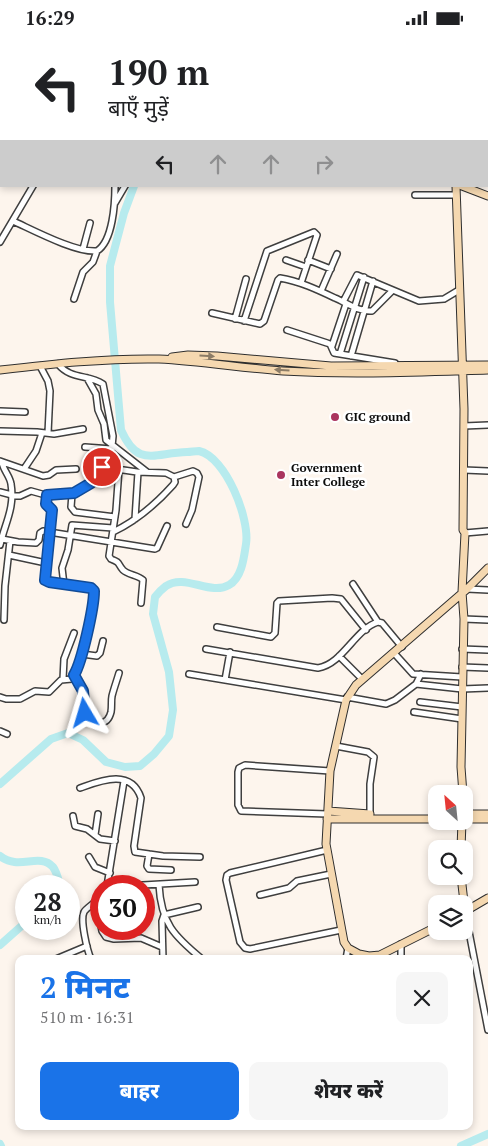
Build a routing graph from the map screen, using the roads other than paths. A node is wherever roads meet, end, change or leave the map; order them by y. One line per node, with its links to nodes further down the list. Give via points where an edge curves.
1 (32, 187): 10 (street)
2 (115, 187): 9 (street)
3 (124, 187): 9 (street)
4 (456, 187): 7 (street)
5 (465, 187): 8 (street)
6 (415, 195): 7 (street)
7 (455, 195): 24 (street)
8 (488, 196)
9 (114, 204): 14 (street, via 110,230)
10 (13, 221): 12 (street); 13 (street)
11 (90, 223): 13 (street)
12 (0, 242)
13 (83, 249): 14 (street)
14 (97, 251): 27 (street, via 93,262 83,272)
15 (337, 254): 19 (street)
16 (286, 260): 18 (street)
17 (308, 260): 18 (street); 19 (street); 33 (street, via 317,235 314,232 267,251)
18 (306, 267): 23 (street)
19 (331, 269): 25 (street)
20 (364, 277): 22 (street); 28 (street, via 355,276); 29 (street)
21 (246, 279): 32 (street)
22 (374, 281): 26 (street); 30 (street)
23 (301, 283): 25 (street); 33 (street, via 279,279 264,321 259,324)
24 (459, 290): 26 (street, via 433,301 419,301); 45 (street)
25 (321, 291): 28 (street)
26 (392, 291): 30 (street, via 372,311)
27 (74, 299)
28 (344, 303): 29 (street); 35 (street)
29 (355, 307): 30 (street); 36 (street)
30 (363, 310): 37 (street)
31 (212, 313): 32 (street)
32 (235, 319): 33 (street)
33 (244, 321)
34 (286, 330): 35 (street)
35 (332, 346): 36 (street, via 333,352)
36 (340, 354): 37 (street)
37 (351, 356): 41 (street)
38 (159, 359): 39 (street); 41 (street, one-way to 41, via 188,355 307,365); 45 (street, one-way to 38, via 282,371)
39 (84, 361): 40 (street); 44 (street, via 72,359)
40 (58, 364): 43 (street); 47 (street, via 69,374)
41 (403, 365): 45 (street)
42 (488, 365): 45 (street)
43 (40, 366): 44 (street); 54 (street, via 50,387)
44 (0, 368)
45 (463, 368): 46 (street); 51 (street)
46 (488, 370)
47 (87, 378): 56 (street, via 96,394 106,438); 56 (street, via 105,387)
48 (0, 411): 49 (street)
49 (25, 412)
50 (488, 425): 51 (street)
51 (464, 426): 62 (street)
52 (83, 429): 54 (street)
53 (0, 431): 54 (street)
54 (45, 433): 59 (street)
55 (85, 447): 56 (street)
56 (112, 447): 58 (street); 65 (street)
57 (1, 462): 59 (street); 69 (street, via 11,481)
58 (110, 467): 61 (street); 68 (street, via 101,468 91,483)
59 (24, 469): 60 (street, via 46,476 56,471)
60 (76, 469)
61 (119, 469): 64 (street); 71 (street)
62 (464, 470): 63 (street); 78 (street)
63 (488, 471)
64 (138, 472): 65 (street); 72 (street)
65 (147, 472): 66 (street)
66 (174, 477): 72 (street, via 175,483); 73 (street, via 193,471 199,477)
67 (0, 492): 69 (street)
68 (72, 494): 70 (street); 71 (street, via 71,507 75,512)
69 (12, 495): 70 (street, via 20,496 31,491); 80 (street, via 11,514)
70 (47, 495): 77 (street, via 46,506 52,510)
71 (115, 517): 75 (street)
72 (135, 519): 75 (street)
73 (186, 524)
74 (167, 526): 82 (street, via 154,549)
75 (113, 530): 79 (street, via 74,524); 82 (street)
76 (488, 531): 78 (street)
77 (50, 533): 79 (street); 81 (street, via 40,532 36,543); 86 (street)
78 (465, 533): 92 (street)
79 (71, 535): 82 (street); 89 (street, via 62,568)
80 (2, 539): 81 (street); 83 (street)
81 (10, 541): 84 (street)
82 (111, 542): 93 (street, via 111,559 120,563 126,572 143,580)
83 (0, 545)
84 (9, 558): 85 (street); 86 (street); 90 (street)
85 (0, 562)
86 (46, 563): 89 (street, via 46,581)
87 (488, 567): 92 (street)
88 (353, 584): 97 (street)
89 (64, 585): 108 (street, via 94,591)
90 (3, 586): 95 (street)
91 (488, 590): 92 (street)
92 (465, 591): 94 (street); 102 (street)
93 (140, 603)
94 (464, 619): 96 (street); 104 (street)
95 (4, 620)
96 (488, 620)
97 (378, 622): 99 (street); 102 (street)
98 (218, 627): 99 (street, via 270,637 275,633 279,601 332,598 344,601)
99 (366, 630): 109 (street)
100 (74, 633): 117 (street, via 64,659)
101 (103, 641): 108 (street, via 98,656)
102 (402, 647): 107 (street)
103 (206, 649): 106 (street)
104 (462, 649): 105 (street); 110 (street)
105 (488, 651)
106 (230, 653): 109 (street, via 318,668); 119 (street)
107 (394, 653): 115 (street, via 409,672); 118 (street)
108 (82, 654): 114 (street)
109 (339, 656): 118 (street)
110 (462, 667): 111 (street); 116 (street)
111 (488, 668)
112 (119, 673): 114 (street, via 110,716 102,723 85,713 83,691)
113 (189, 674): 119 (street)
114 (74, 675): 117 (street, via 69,680)
115 (421, 675): 116 (street); 120 (street)
116 (462, 677): 122 (street)
117 (63, 679): 123 (street, via 49,692 35,691 20,699)
118 (362, 679): 124 (street)
119 (225, 680): 124 (street)
120 (416, 684): 122 (street); 124 (street, via 386,704)
121 (488, 688): 122 (street)
122 (462, 689): 126 (street)
123 (0, 697)
124 (347, 699): 131 (street)
125 (420, 702): 126 (street)
126 (462, 707): 128 (street)
127 (414, 712): 128 (street)
128 (462, 719): 134 (street)
129 (0, 731): 130 (street)
130 (6, 734)
131 (336, 746): 132 (street); 142 (street, via 368,752 374,757)
132 (330, 771): 138 (street); 138 (street, via 245,765 238,771 238,805 241,811)
133 (124, 781): 135 (street, via 110,779); 148 (street); 150 (street, via 141,798 134,850)
134 (463, 785)
135 (80, 788)
136 (98, 813): 147 (street)
137 (473, 813): 140 (street)
138 (327, 814): 142 (street); 149 (street)
139 (428, 814): 143 (street)
140 (488, 814)
141 (73, 815): 147 (street, via 75,826)
142 (370, 816): 143 (street)
143 (396, 816): 144 (street)
144 (428, 818)
145 (488, 819): 146 (street)
146 (473, 820)
147 (95, 835): 148 (street)
148 (115, 841): 154 (street)
149 (327, 850): 155 (street); 165 (street, via 230,873 226,880 240,942 245,948)
150 (149, 854): 152 (street); 153 (street, via 149,869)
151 (89, 857): 154 (street, via 95,867)
152 (200, 857)
153 (171, 871)
154 (110, 873)
155 (331, 874): 159 (street, via 297,881 289,888); 165 (street)
156 (195, 883): 158 (street)
157 (155, 885): 158 (street)
158 (159, 885): 164 (street)
159 (260, 895)
160 (488, 898): 161 (street)
161 (473, 906)
162 (90, 907): 170 (street, via 83,915)
163 (198, 907): 164 (street)
164 (164, 915): 171 (street); 176 (street, via 181,942)
165 (341, 930): 172 (street)
166 (428, 931): 169 (street)
167 (146, 940): 171 (street)
168 (470, 940): 181 (street)
169 (401, 944): 179 (street); 180 (street)
170 (87, 946): 173 (street); 174 (street)
171 (162, 947): 175 (street)
172 (348, 948): 177 (street); 178 (street)
173 (72, 955)
174 (89, 955)
175 (163, 955)
176 (197, 955)
177 (347, 955)
178 (363, 955)
179 (380, 955)
180 (401, 955)
181 (473, 955)
182 (473, 956): 183 (street)
183 (488, 1030)

